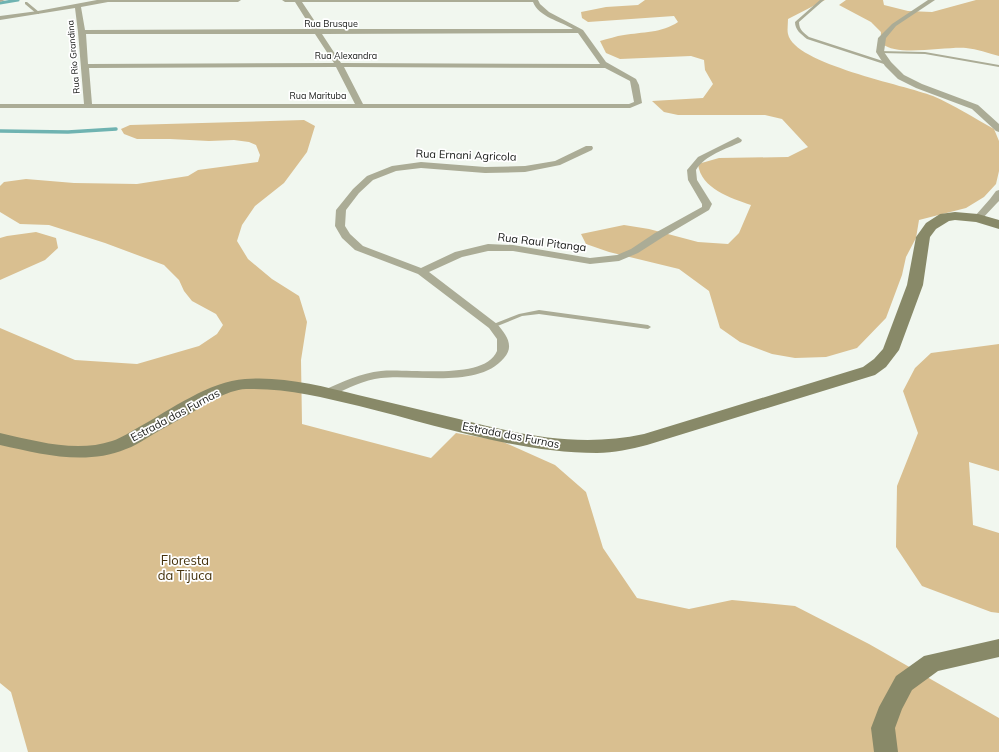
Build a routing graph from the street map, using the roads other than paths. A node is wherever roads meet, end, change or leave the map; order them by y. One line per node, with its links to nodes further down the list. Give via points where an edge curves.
1 (107, 0): 2 (street); 10 (street)
2 (148, 0): 3 (street)
3 (238, 0)
4 (285, 0): 5 (street)
5 (297, 0): 6 (street); 15 (street)
6 (534, 0): 13 (street, via 540,10)
7 (822, 0): 17 (lane, via 797,22 800,32 816,42)
8 (932, 0): 16 (street, via 894,25 882,38)
9 (26, 3): 11 (lane)
10 (78, 6): 11 (street); 14 (street, Rua Rio Grandina)
11 (38, 13): 12 (street)
12 (0, 18)
13 (580, 30): 15 (street, Rua Brusque); 20 (street)
14 (82, 32): 15 (street, Rua Brusque); 19 (street, Rua Rio Grandina)
15 (319, 32): 18 (street)
16 (880, 52): 17 (street); 21 (lane, via 925,52)
17 (888, 64): 25 (street, via 901,77 919,86 974,107)
18 (338, 65): 19 (street, Rua Alexandra); 20 (street, Rua Alexandra); 22 (street)
19 (85, 66): 24 (street, Rua Rio Grandina)
20 (607, 66): 22 (street, Rua Marituba, via 632,79 637,88 638,103 626,106)
21 (999, 66)
22 (360, 105): 24 (street, Rua Marituba)
23 (0, 106): 24 (street, Rua Marituba)
24 (88, 106)
25 (999, 129)
26 (738, 140): 31 (street, Rua Raul Pitanga, via 702,158 691,171 691,176 707,204 706,208 619,258 580,260 515,249 482,248 461,252)
27 (589, 148): 31 (street, Rua Ernani Agricola, via 557,163 526,169 485,170 414,165 395,168 370,178 341,210 340,226 358,248)
28 (999, 193): 29 (street)
29 (978, 218): 30 (main road, Estrada das Furnas); 34 (main road, Estrada das Furnas, via 945,217 931,226 923,237 915,285 891,350 880,363 849,378 647,439 598,447 547,444 499,435)
30 (999, 225)
31 (422, 272): 32 (street, Rua Ernani Agricola)
32 (493, 326): 33 (lane, via 521,315 539,312); 34 (street, Rua Ernani Agricola, via 501,335 504,347 491,366 458,374 380,374 355,380)
33 (648, 327)
34 (328, 393): 35 (main road, Estrada das Furnas, via 275,384 244,384 227,388 120,445 90,452 56,450)
35 (0, 439)
36 (999, 648): 37 (main road, via 932,663 904,683 891,706 883,728)
37 (886, 752)

